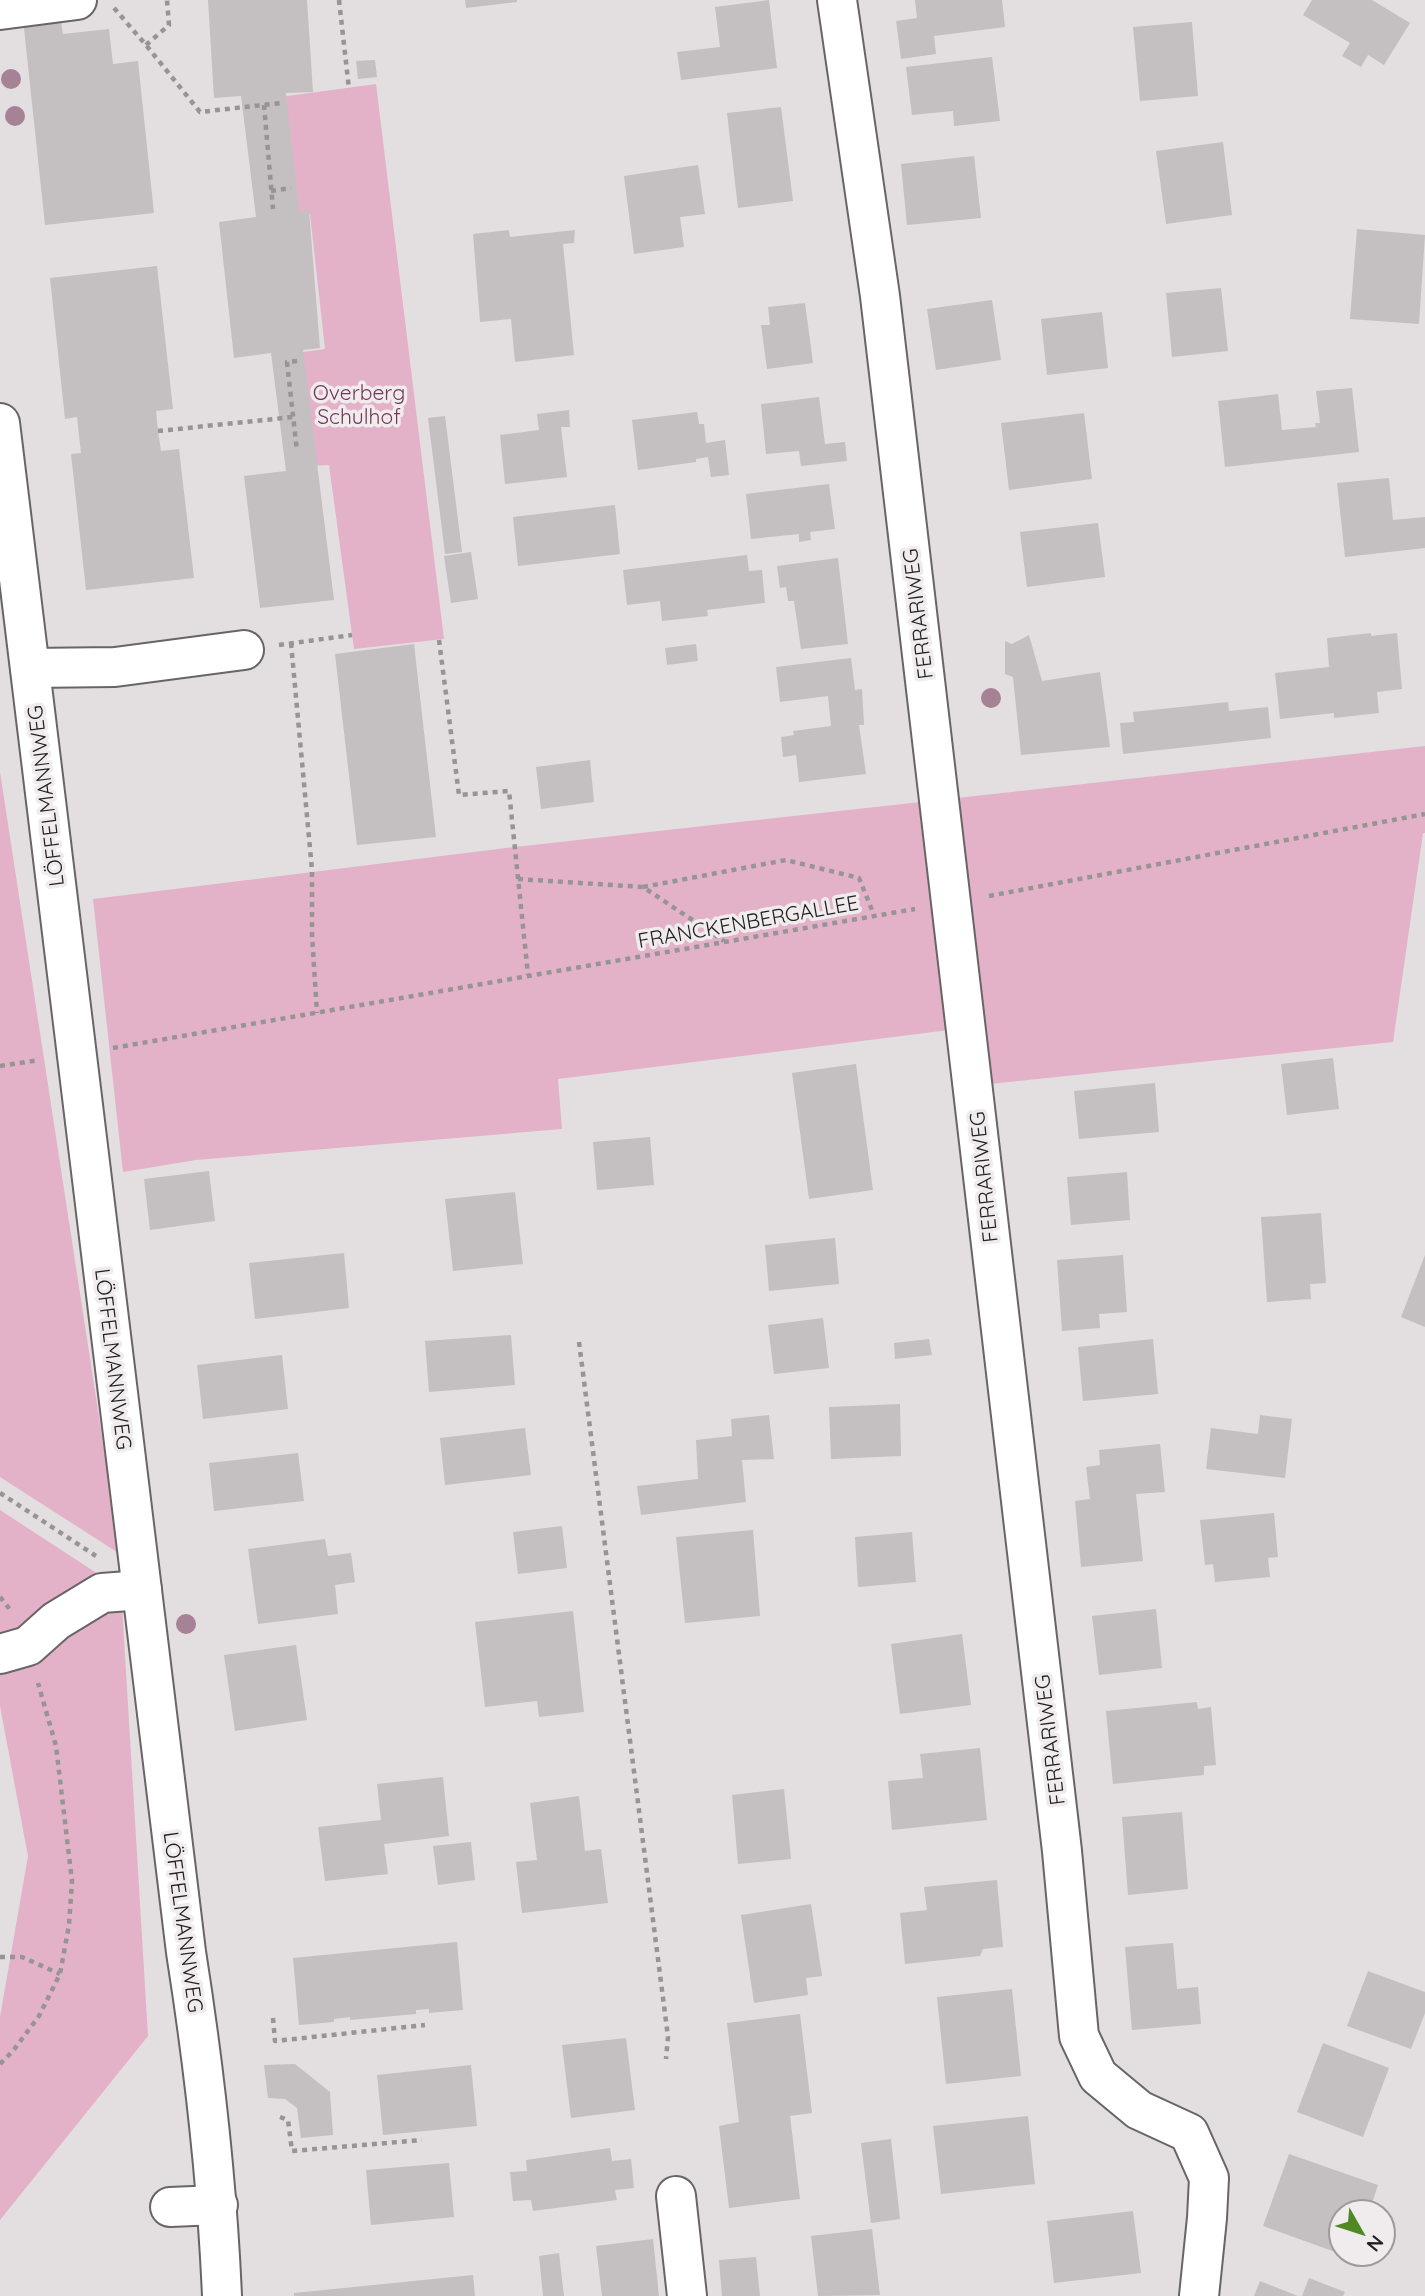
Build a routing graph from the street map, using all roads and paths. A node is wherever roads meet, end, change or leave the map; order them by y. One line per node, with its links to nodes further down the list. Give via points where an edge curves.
1 (77, 0): 6 (street)
2 (106, 0): 7 (path)
3 (167, 0): 7 (path, via 169,25)
4 (339, 0): 8 (path)
5 (838, 0): 27 (street, FERRARIWEG, via 875,260)
6 (10, 6)
7 (146, 45): 10 (path, via 200,112)
8 (349, 89)
9 (281, 103): 10 (path)
10 (264, 105): 12 (path)
11 (290, 188): 12 (path)
12 (271, 191): 13 (path)
13 (274, 209)
14 (297, 361): 15 (path, via 287,362)
15 (293, 417): 17 (path); 18 (path, via 297,450)
16 (0, 423): 23 (street, LÖFFELMANNWEG)
17 (158, 431)
18 (305, 447)
19 (352, 635): 21 (path)
20 (439, 639): 25 (path, via 458,795 509,792)
21 (291, 643): 22 (path); 31 (path, via 312,870)
22 (244, 650): 23 (street, via 116,667)
23 (30, 668): 32 (street, LÖFFELMANNWEG)
24 (1425, 814): 27 (path, FRANCKENBERGALLEE)
25 (518, 879): 26 (path); 30 (path)
26 (643, 887): 28 (path, via 786,860 859,878); 29 (path)
27 (951, 903): 28 (path, FRANCKENBERGALLEE); 51 (street, FERRARIWEG, via 1062,1852 1079,2036 1098,2076 1139,2110 1189,2133 1209,2178)
28 (875, 916): 29 (path, FRANCKENBERGALLEE)
29 (724, 942): 30 (path, FRANCKENBERGALLEE)
30 (528, 975): 31 (path, FRANCKENBERGALLEE)
31 (317, 1013): 32 (path, FRANCKENBERGALLEE)
32 (76, 1055): 35 (street, LÖFFELMANNWEG)
33 (579, 1342): 42 (path, via 668,2038)
34 (0, 1493): 35 (path)
35 (142, 1590): 37 (street, via 102,1593); 47 (street, LÖFFELMANNWEG)
36 (0, 1597): 37 (path, via 17,1619)
37 (14, 1650): 39 (path, via 56,1746 72,1881)
38 (0, 1957): 39 (path, via 22,1957)
39 (60, 1974): 43 (path, via 39,2016)
40 (273, 2018): 41 (path, via 275,2041)
41 (425, 2025)
42 (666, 2059)
43 (0, 2064)
44 (280, 2117): 45 (path, via 288,2120 292,2151)
45 (422, 2140)
46 (676, 2196): 50 (street)
47 (218, 2205): 48 (street); 49 (street, LÖFFELMANNWEG)
48 (170, 2207)
49 (222, 2296)
50 (687, 2296)
51 (1199, 2296)

